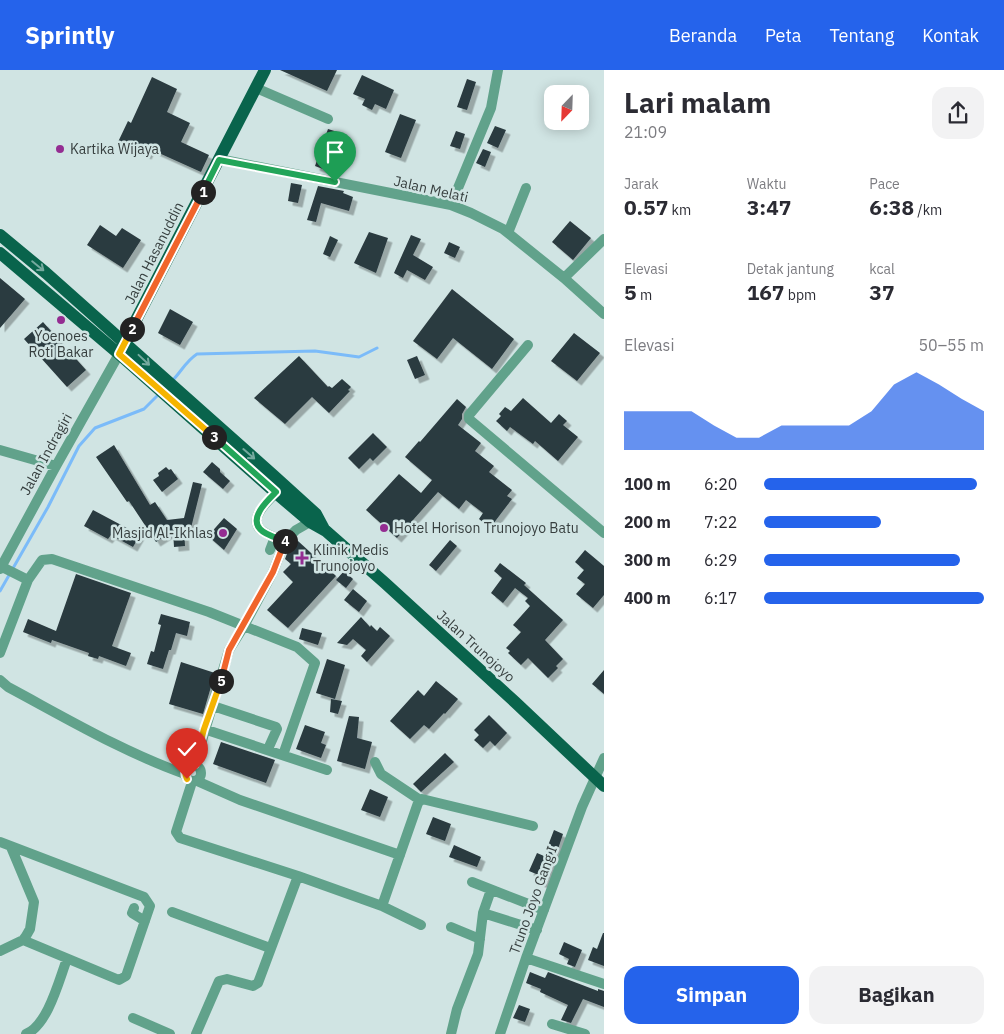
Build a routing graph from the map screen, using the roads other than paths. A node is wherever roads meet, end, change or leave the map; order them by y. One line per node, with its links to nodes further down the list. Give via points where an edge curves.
1 (265, 70): 3 (main road, Jalan Hasanuddin)
2 (498, 70): 7 (street, via 491,108)
3 (256, 88): 4 (street); 5 (main road, Jalan Hasanuddin)
4 (328, 119)
5 (219, 160): 7 (street, Jalan Melati); 15 (main road, Jalan Hasanuddin)
6 (526, 188): 8 (street)
7 (451, 205): 8 (street, Jalan Melati)
8 (506, 231): 12 (street, Jalan Melati)
9 (0, 236): 15 (main road, one-way to 15, via 46,273)
10 (604, 238): 12 (street)
11 (0, 253): 15 (main road)
12 (564, 278): 13 (street, Jalan Melati)
13 (604, 314)
14 (528, 345): 22 (street, via 469,419)
15 (122, 348): 16 (main road, Jalan Trunojoyo); 18 (street, Jalan Indragiri)
16 (170, 391): 19 (main road, Jalan Trunojoyo); 21 (main road, Jalan Trunojoyo, one-way to 21, via 316,514)
17 (0, 450): 18 (street)
18 (56, 466): 26 (street, Jalan Indragiri)
19 (276, 492): 20 (main road, Jalan Trunojoyo); 23 (street, via 264,504 257,519 260,529)
20 (310, 522): 21 (main road, Jalan Trunojoyo); 24 (street)
21 (326, 531): 39 (main road, Jalan Trunojoyo, via 465,655)
22 (604, 533)
23 (274, 537): 24 (street); 25 (street)
24 (285, 541): 28 (street, via 273,572)
25 (270, 550)
26 (3, 568): 27 (street)
27 (27, 579): 28 (street, via 42,560 52,559); 29 (street)
28 (244, 626): 31 (street, via 229,650); 34 (street, via 300,649 315,663)
29 (0, 652)
30 (0, 680): 38 (street, via 126,751)
31 (213, 706): 32 (street); 33 (street, via 276,727)
32 (204, 729): 33 (street); 38 (street, via 195,764 200,767 201,777)
33 (268, 749): 34 (street)
34 (283, 755): 37 (street)
35 (604, 758): 39 (street, Truno Joyo Gang I)
36 (375, 762): 40 (street, via 381,774)
37 (328, 770)
38 (191, 779): 44 (street, via 240,800); 45 (street, via 176,832 180,838)
39 (599, 782): 50 (street, Truno Joyo Gang I)
40 (420, 800): 41 (street); 44 (street)
41 (533, 826)
42 (0, 842): 43 (street)
43 (10, 847): 53 (street, via 144,897 150,906); 58 (street, via 34,902 30,929)
44 (400, 855): 48 (street)
45 (298, 876): 48 (street); 59 (street)
46 (472, 882): 47 (street)
47 (491, 890): 50 (street); 52 (street)
48 (382, 906): 54 (street)
49 (134, 908): 53 (street, via 132,914)
50 (544, 910): 56 (street, Truno Joyo Gang I)
51 (172, 912): 59 (street)
52 (483, 913): 56 (street); 57 (street)
53 (145, 921): 62 (street, via 123,979)
54 (421, 924)
55 (451, 927): 57 (street)
56 (536, 930): 61 (street, Truno Joyo Gang I)
57 (480, 939): 69 (street)
58 (23, 940): 60 (street); 62 (street)
59 (270, 948): 68 (street, via 256,986 226,979 219,981)
60 (0, 951)
61 (526, 958): 63 (street); 70 (street, Truno Joyo Gang I)
62 (67, 959): 66 (street, via 42,1021)
63 (604, 984)
64 (132, 1018): 67 (street)
65 (552, 1024): 71 (street)
66 (26, 1034)
67 (170, 1034)
68 (196, 1034)
69 (451, 1034)
70 (500, 1034)
71 (584, 1034)

